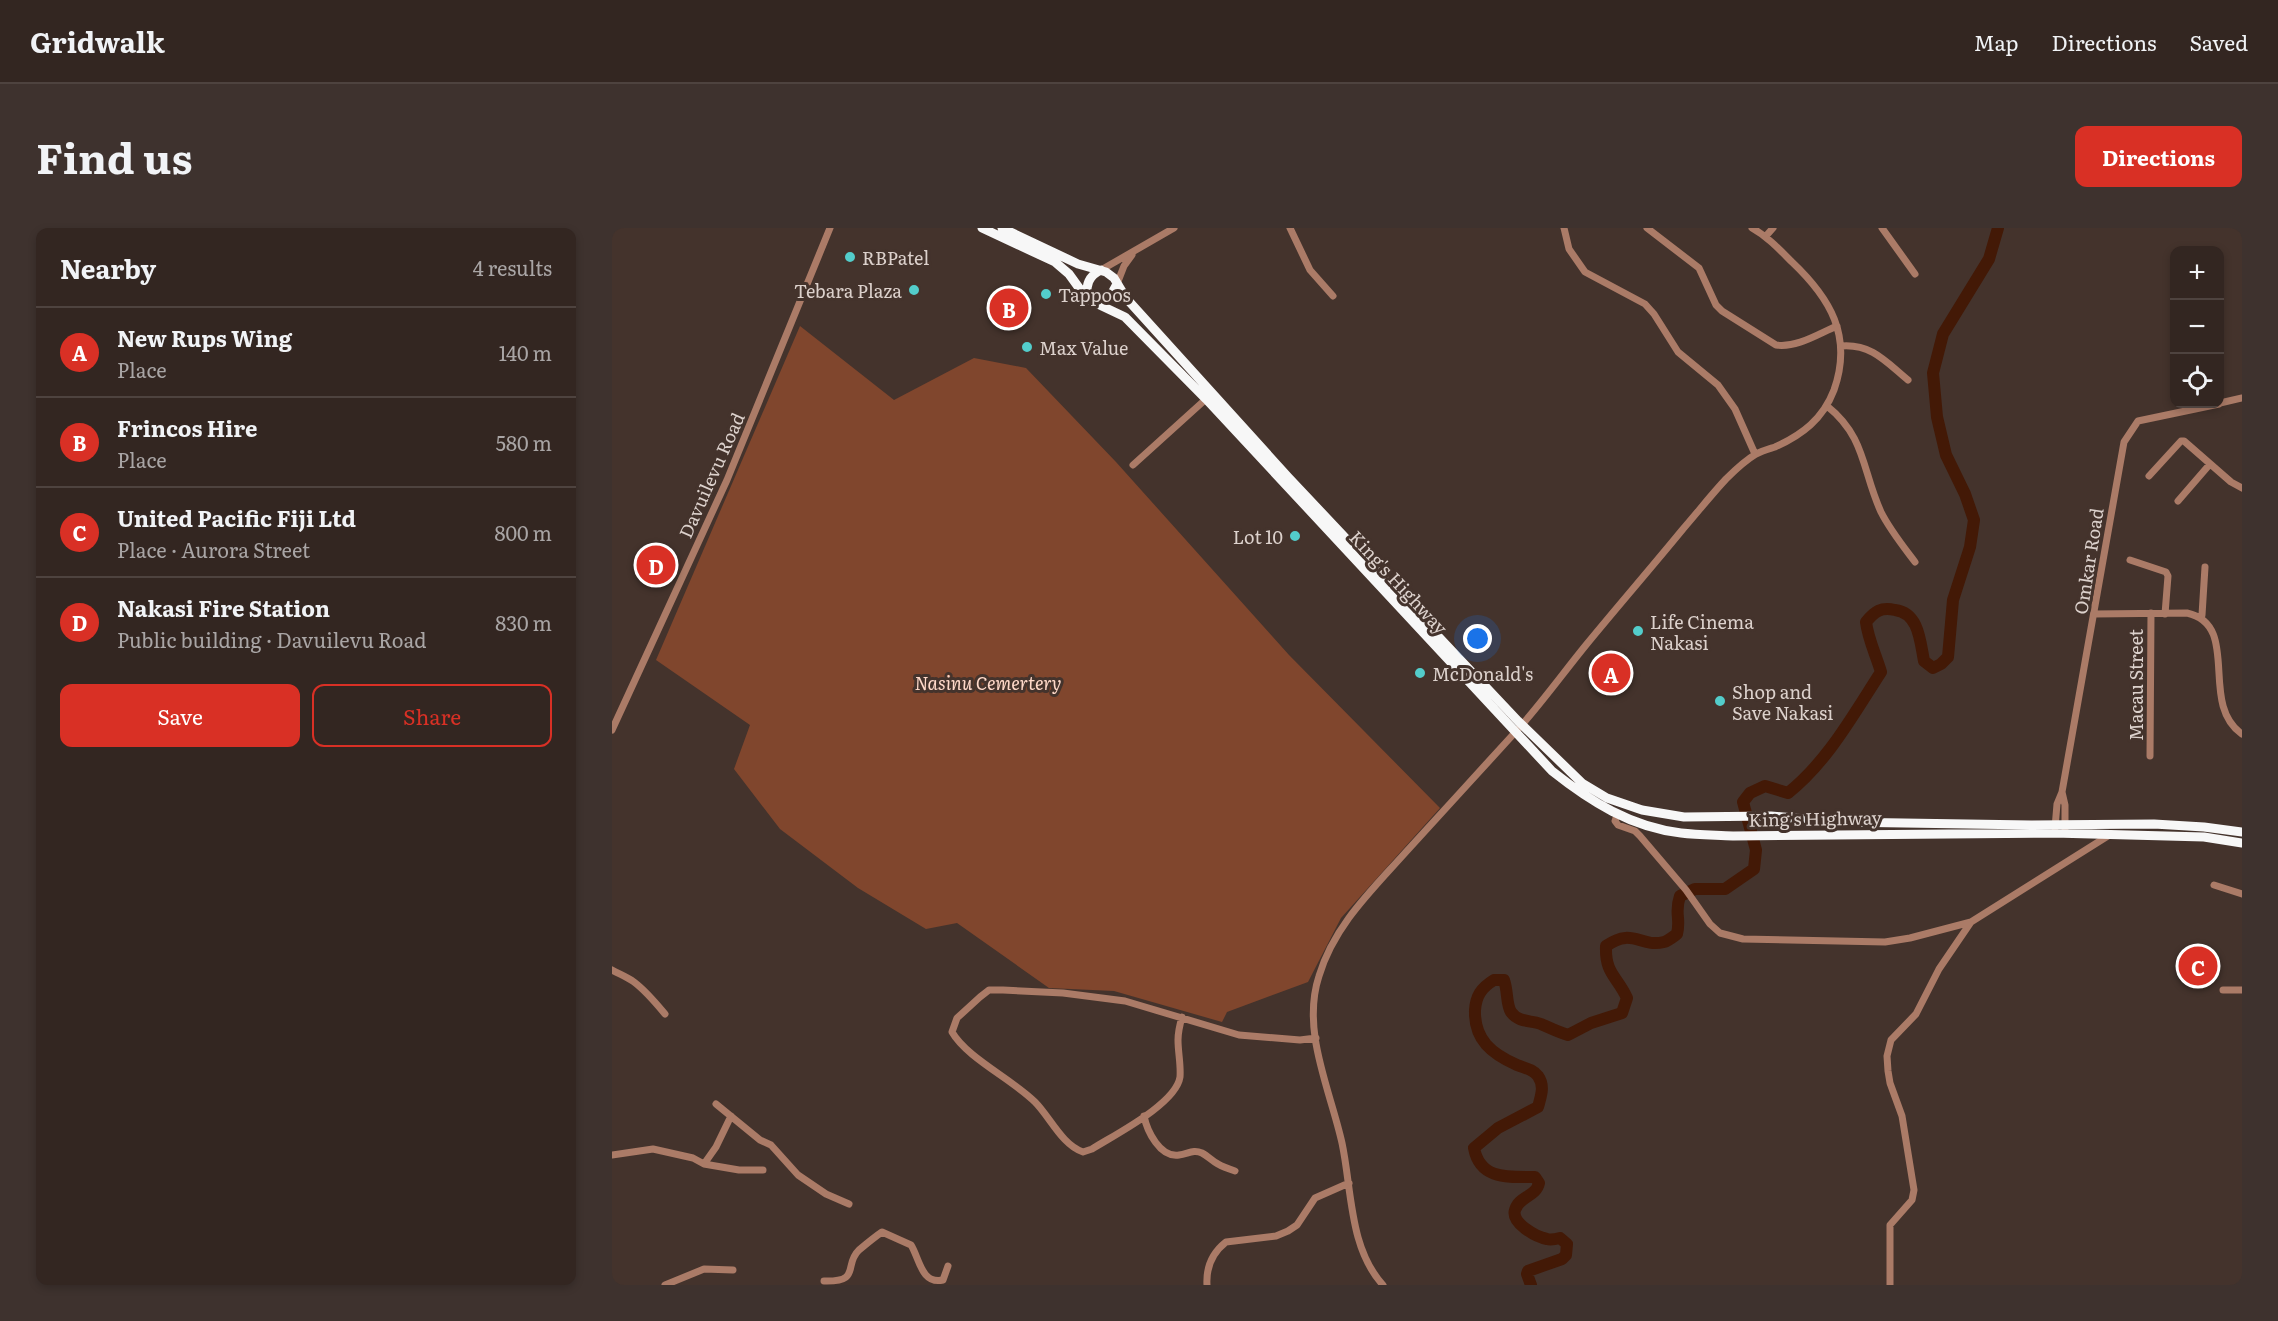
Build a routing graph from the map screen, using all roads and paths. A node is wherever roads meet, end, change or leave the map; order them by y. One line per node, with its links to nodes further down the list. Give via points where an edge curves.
1 (830, 228): 42 (street, Davuilevu Road, via 727,480)
2 (982, 228): 17 (highway, King's Highway, via 1056,262)
3 (1002, 228): 13 (highway, King's Highway, via 1078,264)
4 (1174, 228): 12 (street)
5 (1290, 228): 16 (street, via 1310,270)
6 (1564, 228): 26 (street, via 1569,249 1585,272 1646,304 1678,352 1718,385 1735,409)
7 (1647, 228): 18 (street, via 1699,268 1722,311 1776,345 1804,341)
8 (1752, 228): 11 (street)
9 (1773, 228): 11 (street)
10 (1882, 228): 14 (street)
11 (1766, 236): 18 (street, via 1820,292)
12 (1133, 253): 13 (street); 15 (street)
13 (1101, 270): 15 (highway, King's Highway); 17 (highway, via 1088,280)
14 (1916, 274)
15 (1117, 284): 17 (highway, via 1111,296); 41 (highway, King's Highway)
16 (1333, 297)
17 (1090, 301): 22 (highway, King's Highway, via 1125,317)
18 (1837, 326): 19 (street)
19 (1842, 346): 20 (street, via 1855,345 1872,351); 24 (street, via 1838,375)
20 (1908, 380)
21 (2242, 398): 23 (street, Omkar Road)
22 (1206, 399): 28 (street); 41 (highway, King's Highway)
23 (2224, 403)
24 (1827, 406): 26 (street, via 1807,429); 33 (street, via 1851,431 1882,513)
25 (2198, 408): 36 (street, Omkar Road, via 2138,421 2129,432 2121,456)
26 (1755, 454): 41 (street, via 1726,478)
27 (2210, 464): 29 (street, via 2182,441); 30 (street); 31 (street)
28 (1133, 465)
29 (2149, 476)
30 (2242, 488)
31 (2178, 501)
32 (2130, 560): 37 (street, via 2166,572)
33 (1915, 562)
34 (2205, 567): 38 (street)
35 (2151, 613): 36 (street); 37 (street); 44 (street, Macau Street)
36 (2094, 614): 46 (street, Omkar Road, via 2057,804)
37 (2165, 614): 38 (street)
38 (2202, 615): 39 (street)
39 (2220, 626)
40 (2227, 659): 43 (street, via 2230,723)
41 (1518, 729): 45 (highway, King's Highway, via 1552,771); 46 (highway, King's Highway, via 1582,783 1607,798 1642,810 1684,817 1771,816); 58 (street, via 1351,912 1319,973 1313,998)
42 (612, 730)
43 (2242, 734)
44 (2150, 756)
45 (1617, 815): 46 (highway, King's Highway, via 1680,833 1733,836); 52 (street, via 1618,825 1635,831 1720,933 1743,939 1885,942)
46 (2060, 829): 47 (highway, King's Highway, via 2154,824); 48 (highway, King's Highway)
47 (2242, 832)
48 (2111, 834): 49 (highway, King's Highway, via 2204,837); 52 (street)
49 (2242, 843)
50 (2214, 885): 51 (street)
51 (2242, 894)
52 (1971, 922): 74 (street, via 1939,969 1917,1014 1888,1047 1890,1083 1902,1116 1914,1190 1912,1200 1890,1225)
53 (612, 969): 56 (street, via 649,994)
54 (2223, 990): 55 (street)
55 (2242, 990)
56 (665, 1014)
57 (1182, 1017): 58 (street, via 1239,1035); 61 (street, via 1177,1087); 61 (street, via 1114,1000 990,990 957,1018 952,1028 963,1047 1034,1101 1077,1150 1092,1149)
58 (1316, 1038): 66 (street)
59 (716, 1104): 60 (street)
60 (731, 1116): 63 (street); 67 (street, via 771,1145 798,1175)
61 (1144, 1116): 65 (street, via 1155,1142 1171,1155 1201,1152)
62 (612, 1155): 63 (street, via 653,1149)
63 (704, 1164): 64 (street)
64 (763, 1170)
65 (1235, 1171)
66 (1349, 1183): 72 (street, via 1316,1198 1288,1231 1226,1242 1212,1258); 73 (street, via 1362,1252)
67 (849, 1204)
68 (948, 1266): 70 (street, via 943,1280 930,1281 920,1270 911,1245 882,1232 858,1251 847,1276)
69 (733, 1270): 71 (street, via 704,1269)
70 (824, 1281)
71 (665, 1285)
72 (1206, 1285)
73 (1383, 1285)
74 (1890, 1285)

